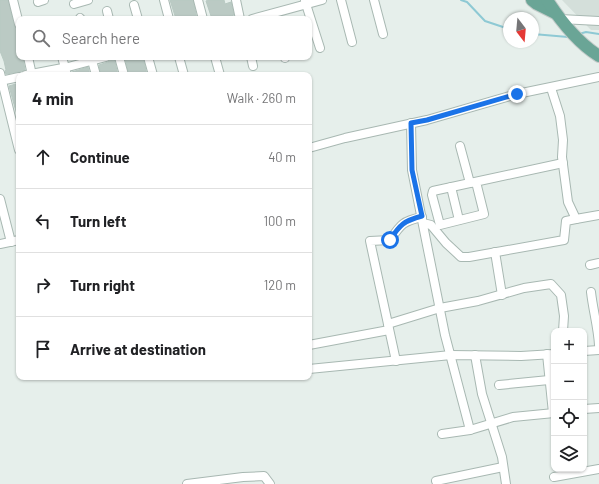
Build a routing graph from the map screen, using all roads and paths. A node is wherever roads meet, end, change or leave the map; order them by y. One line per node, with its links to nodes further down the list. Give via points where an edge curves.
1 (13, 0): 14 (street)
2 (88, 0): 12 (street)
3 (164, 0): 16 (street)
4 (198, 0): 17 (street)
5 (236, 0): 18 (street)
6 (322, 0): 11 (street)
7 (341, 0): 25 (street)
8 (374, 0): 24 (street)
9 (532, 0): 21 (main road)
10 (547, 0): 21 (main road)
11 (306, 2): 19 (street); 20 (street)
12 (74, 4)
13 (134, 5): 15 (street)
14 (17, 16)
15 (137, 16)
16 (168, 16)
17 (202, 16)
18 (239, 16)
19 (275, 16)
20 (310, 16)
21 (558, 16): 23 (street); 27 (main road)
22 (312, 22): 26 (street)
23 (599, 22)
24 (384, 34)
25 (352, 42)
26 (320, 48)
27 (598, 56)
28 (28, 60): 39 (street)
29 (63, 60): 38 (street)
30 (89, 60): 38 (street)
31 (91, 60): 41 (street)
32 (120, 60): 42 (street)
33 (149, 60): 43 (street)
34 (180, 60): 44 (street)
35 (216, 60): 45 (street)
36 (252, 60): 37 (street)
37 (253, 66)
38 (66, 71): 40 (street)
39 (30, 72)
40 (54, 72)
41 (95, 72)
42 (123, 72)
43 (152, 72)
44 (183, 72)
45 (219, 72)
46 (16, 77): 48 (street)
47 (599, 77): 49 (street)
48 (1, 78): 51 (street)
49 (551, 88): 50 (street, via 517,94); 54 (street, via 560,116)
50 (411, 123): 53 (street); 60 (street, via 412,170)
51 (16, 136)
52 (460, 146): 55 (street)
53 (312, 147)
54 (563, 163): 55 (street); 59 (street, via 568,202)
55 (473, 182): 56 (street); 61 (street, via 484,214)
56 (451, 187): 61 (street); 61 (street, via 434,191 432,195 440,225)
57 (0, 199): 62 (street)
58 (599, 215): 59 (street)
59 (576, 219): 64 (street, via 566,222 564,240)
60 (422, 220): 64 (street, via 431,225 461,257); 69 (street); 70 (street, via 407,220 390,240 370,241)
61 (459, 220)
62 (15, 241): 63 (street)
63 (0, 244)
64 (495, 252): 68 (street)
65 (599, 262): 66 (street)
66 (590, 265)
67 (591, 292): 73 (street)
68 (502, 294): 69 (street); 71 (street, via 551,284 561,295)
69 (440, 308): 70 (street); 77 (street)
70 (388, 327): 72 (street); 79 (street)
71 (563, 328)
72 (312, 345)
73 (599, 345)
74 (587, 350): 75 (street)
75 (599, 350)
76 (551, 354): 78 (street); 81 (street)
77 (450, 355): 78 (street); 79 (street); 88 (street)
78 (475, 355): 87 (street, via 482,394)
79 (396, 361): 80 (street)
80 (312, 369)
81 (549, 380): 82 (street); 83 (street)
82 (499, 385)
83 (552, 400)
84 (599, 408): 85 (street)
85 (587, 409)
86 (551, 413): 87 (street, via 513,417)
87 (492, 423): 88 (street); 90 (street)
88 (470, 430): 89 (street)
89 (442, 434)
90 (503, 467): 93 (street); 96 (street)
91 (599, 470): 92 (street)
92 (554, 478)
93 (436, 481)
94 (187, 484): 95 (street, via 264,476)
95 (270, 484)
96 (506, 484)

